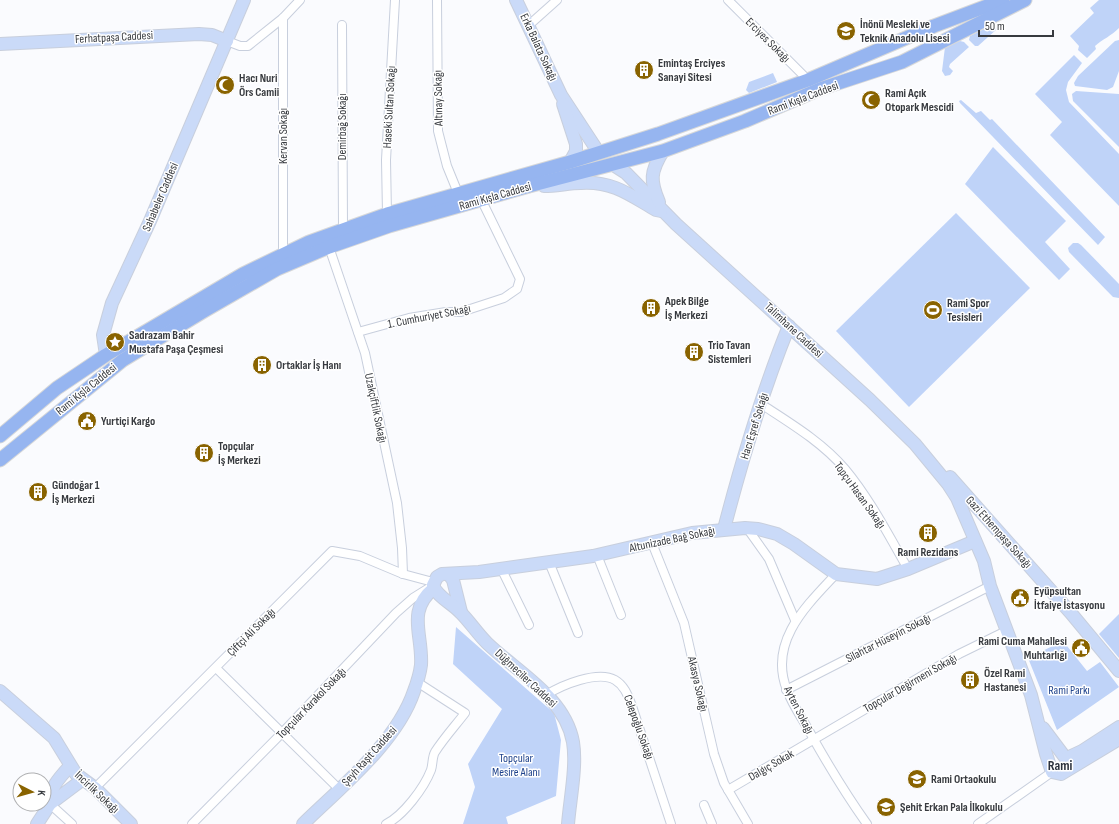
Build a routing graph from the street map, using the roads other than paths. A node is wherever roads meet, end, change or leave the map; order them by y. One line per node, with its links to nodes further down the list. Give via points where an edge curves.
1 (244, 0): 13 (street, Sahabeler Caddesi)
2 (300, 0): 10 (street)
3 (395, 0): 26 (street, Haseki Sultan Sokağı, via 386,160)
4 (437, 0): 23 (street, Altınay Sokağı, via 438,131 447,166)
5 (516, 0): 12 (street, Erka Balata Sokağı)
6 (557, 0): 12 (street)
7 (728, 0): 15 (street, Erciyes Sokağı)
8 (1003, 0): 15 (main road, Rami Kışla Caddesi, via 934,26)
9 (1025, 0): 16 (main road, Rami Kışla Caddesi, via 902,62)
10 (283, 18): 13 (street, via 248,46); 29 (street, Kervan Sokağı)
11 (342, 25): 27 (street, Demirbağ Sokağı)
12 (529, 25): 17 (street, Erka Balata Sokağı)
13 (227, 41): 14 (street, Ferhatpaşa Caddesi, via 212,35 199,34); 32 (street, Sahabeler Caddesi, via 112,303 103,335)
14 (0, 44)
15 (808, 80): 16 (main road); 19 (main road, Rami Kışla Caddesi)
16 (820, 89): 18 (main road, Rami Kışla Caddesi, via 746,121)
17 (561, 95): 19 (street, Erka Balata Sokağı); 20 (street, Erka Balata Sokağı, via 576,144 576,151)
18 (663, 151): 21 (main road, Rami Kışla Caddesi); 25 (street, via 652,175 654,190)
19 (599, 153): 20 (main road, Rami Kışla Caddesi); 21 (main road)
20 (570, 162): 23 (main road, Rami Kışla Caddesi)
21 (612, 164): 22 (main road, Rami Kışla Caddesi); 25 (street, Talimhane Caddesi, via 626,173)
22 (529, 186): 24 (main road, Rami Kışla Caddesi); 25 (street, Talimhane Caddesi, via 582,182 601,184 619,188 656,210)
23 (458, 194): 26 (main road, Rami Kışla Caddesi)
24 (481, 199): 28 (main road, Rami Kışla Caddesi); 31 (street, 1. Cumhuriyet Sokağı, via 520,278 517,288 504,298 461,312 409,318)
25 (663, 211): 30 (street, Talimhane Caddesi)
26 (386, 214): 27 (main road, Rami Kışla Caddesi)
27 (343, 229): 29 (main road, Rami Kışla Caddesi)
28 (329, 246): 31 (street, Uzakçiftlik Sokağı); 33 (main road, Rami Kışla Caddesi, via 277,269 204,310)
29 (283, 254): 32 (main road, Rami Kışla Caddesi, via 202,297)
30 (789, 326): 34 (street, Hacı Eşref Sokağı, via 769,375); 36 (street, Talimhane Caddesi)
31 (358, 332): 46 (street, Uzakçiftlik Sokağı, via 365,353 397,503)
32 (106, 355): 33 (main road); 35 (main road, Rami Kışla Caddesi, via 57,388)
33 (124, 360): 37 (main road, Rami Kışla Caddesi)
34 (761, 404): 39 (street, Hacı Eşref Sokağı, via 737,478); 45 (street, Topçu Hasan Sokağı, via 800,431 845,469)
35 (0, 436)
36 (922, 452): 40 (street, Talimhane Caddesi, via 942,484); 58 (street, Gazi Ethempaşa Sokağı, via 954,481)
37 (0, 460)
38 (747, 528): 39 (street, Altunizade Bağ Sokağı); 47 (street, Altunizade Bağ Sokağı, via 777,534); 53 (street, via 769,559)
39 (724, 529): 41 (street, Altunizade Bağ Sokağı, via 692,533)
40 (971, 542): 45 (street, Altunizade Bağ Sokağı); 49 (street, Talimhane Caddesi, via 984,579)
41 (652, 543): 42 (street, Altunizade Bağ Sokağı); 74 (street, Akasya Sokağı, via 684,623 714,754)
42 (597, 555): 43 (street, Altunizade Bağ Sokağı); 52 (street)
43 (549, 562): 44 (street, Altunizade Bağ Sokağı); 56 (street)
44 (501, 568): 48 (street, Altunizade Bağ Sokağı, via 479,572); 54 (street)
45 (908, 570): 47 (street, Altunizade Bağ Sokağı, via 877,579)
46 (403, 574): 50 (street, Çiftçi Ali Sokağı); 57 (street, Çiftçi Ali Sokağı, via 360,556 332,551)
47 (836, 574): 53 (street, Ayten Sokağı)
48 (452, 582): 50 (street, via 446,594); 50 (street, via 439,575); 51 (street)
49 (990, 586): 55 (street, Talimhane Caddesi); 60 (street, Silahtar Hüseyin Sokağı)
50 (435, 587): 51 (street, Düğmeciler Caddesi); 59 (street, Şeyh Raşit Caddesi, via 425,596 418,611 421,665); 65 (street, Topçular Karakol Sokağı, via 413,598 396,613)
51 (461, 613): 62 (street, Düğmeciler Caddesi, via 486,642)
52 (621, 615)
53 (795, 620): 60 (street, Ayten Sokağı, via 787,636 783,655)
54 (529, 625)
55 (1008, 630): 63 (street, Talimhane Caddesi); 67 (street, Topçular Değirmeni Sokağı, via 959,654)
56 (578, 633)
57 (216, 668): 65 (street); 72 (street, Çiftçi Ali Sokağı)
58 (1119, 671)
59 (417, 682): 73 (street, Şeyh Raşit Caddesi, via 408,709 396,727 374,754); 85 (street, via 465,713 434,754 430,770 417,794 394,821)
60 (786, 690): 67 (street, Ayten Sokağı)
61 (0, 691): 69 (street, İncirlik Sokağı, via 54,738)
62 (546, 695): 86 (street, Düğmeciler Caddesi, via 564,716 573,743); 87 (street, Celepoğlu Sokağı, via 555,689 595,677 605,676 622,686 632,706)
63 (1039, 722): 68 (street); 70 (street)
64 (1119, 727): 68 (street, via 1082,751)
65 (281, 734): 73 (street); 83 (street, Topçular Karakol Sokağı)
66 (1119, 739): 68 (street)
67 (814, 740): 74 (street, Dalgıç Sokak); 90 (street, Ayten Sokağı)
68 (1069, 763): 70 (street, via 1061,774)
69 (70, 766): 71 (street, İncirlik Sokağı); 75 (street)
70 (1052, 772): 91 (street)
71 (82, 780): 72 (street, İncirlik Sokağı); 76 (street)
72 (94, 788): 82 (street, İncirlik Sokağı)
73 (338, 789): 84 (street, Şeyh Raşit Caddesi)
74 (728, 790): 89 (street, Akasya Sokağı)
75 (52, 791)
76 (52, 802)
77 (704, 805): 88 (street)
78 (52, 806): 81 (street)
79 (44, 812): 80 (street)
80 (36, 824)
81 (72, 824)
82 (131, 824)
83 (192, 824)
84 (303, 824)
85 (386, 824)
86 (568, 824)
87 (671, 824)
88 (712, 824)
89 (748, 824)
90 (867, 824)
91 (978, 824)

